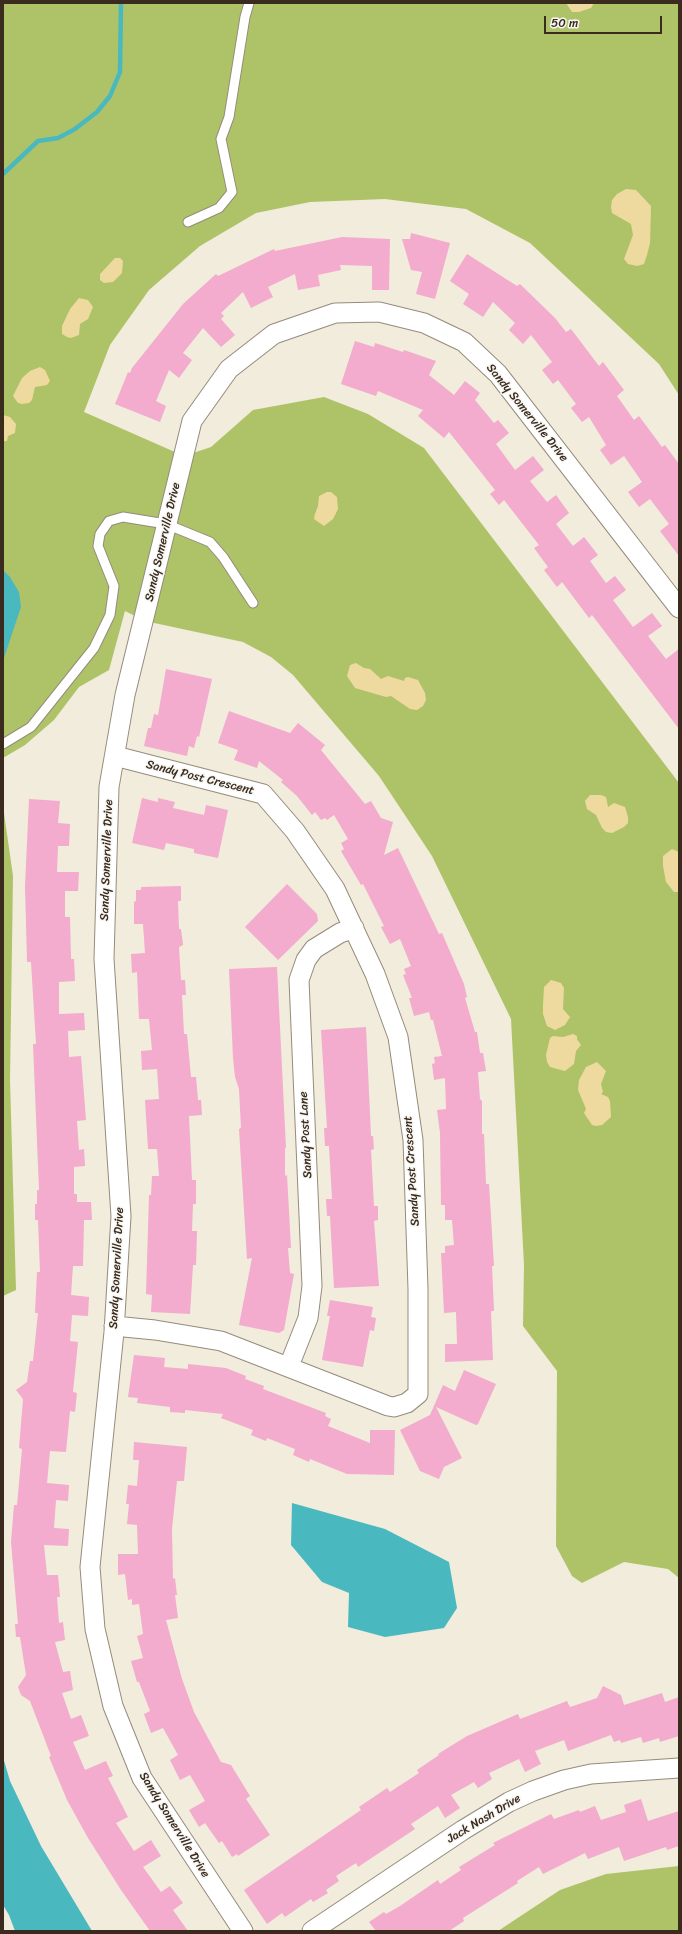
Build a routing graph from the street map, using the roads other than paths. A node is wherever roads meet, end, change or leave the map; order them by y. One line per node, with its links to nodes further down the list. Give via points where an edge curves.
1 (250, 3): 2 (lane, via 245,18 229,117 221,139 232,192 219,208)
2 (188, 222)
3 (166, 524): 4 (lane, via 210,542); 5 (street, Sandy Somerville Drive, via 192,421 229,369 274,334 335,313 379,312 424,323 464,342 498,374); 6 (lane, via 123,517 109,521 100,534 98,546 114,586 110,615 94,648 31,727); 7 (street, Sandy Somerville Drive, via 145,621 125,695)
4 (253, 603)
5 (679, 608)
6 (3, 744)
7 (114, 756): 8 (street, Sandy Post Crescent, via 263,794 295,831 335,889); 9 (street, Sandy Somerville Drive, via 109,787 104,958 121,1216)
8 (354, 928): 10 (street, Sandy Post Lane, via 340,933 314,949 306,960 299,980 312,1286 308,1318); 10 (street, Sandy Post Crescent, via 375,974 398,1037 413,1140 418,1289 418,1394 407,1403 388,1406)
9 (114, 1326): 10 (street, Sandy Post Crescent, via 221,1341); 12 (street, Sandy Somerville Drive, via 90,1567 95,1629 113,1706 142,1778)
10 (289, 1366)
11 (679, 1768): 13 (street, Jack Nash Drive, via 591,1774 533,1791 509,1802 463,1830)
12 (243, 1931)
13 (312, 1931)

